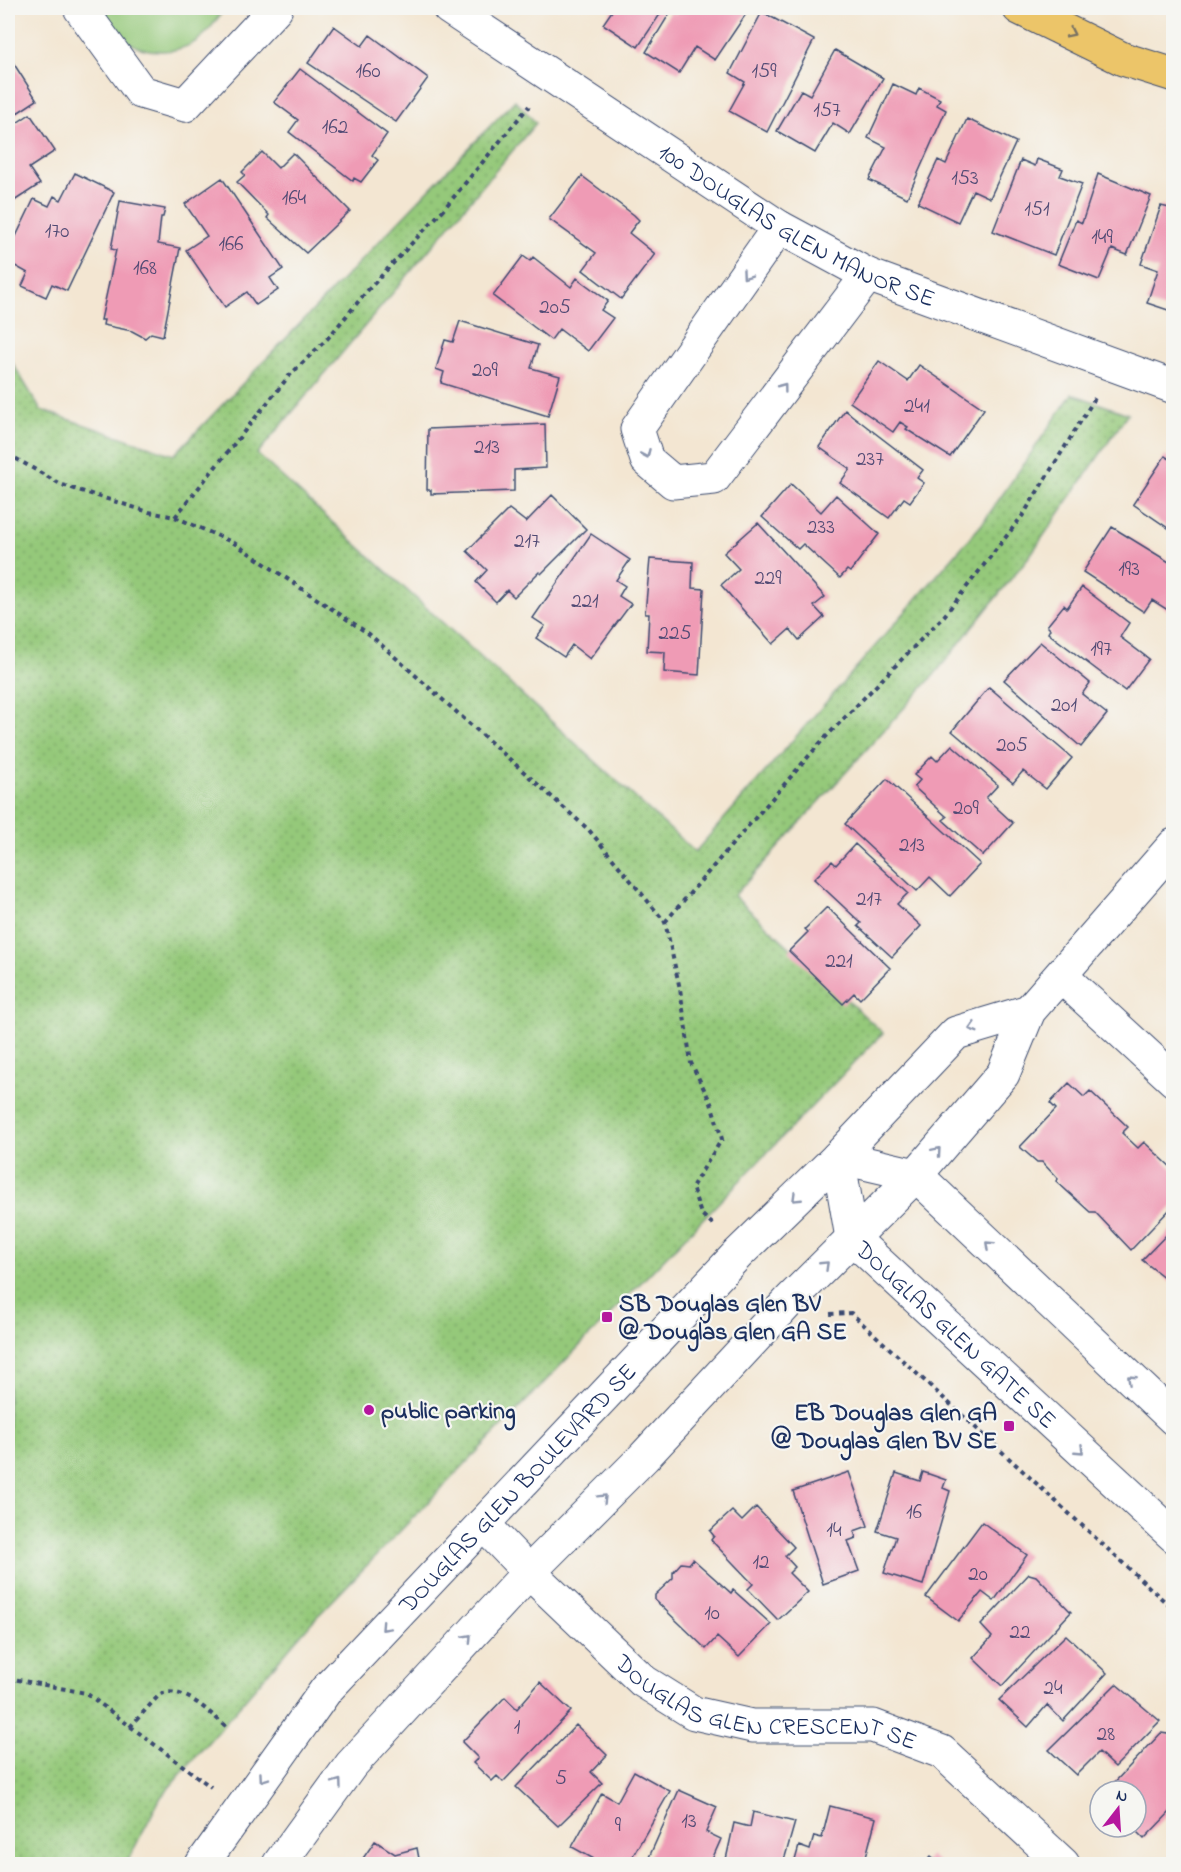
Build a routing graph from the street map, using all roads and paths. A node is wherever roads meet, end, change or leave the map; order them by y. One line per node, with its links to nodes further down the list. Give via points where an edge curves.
1 (80, 8): 2 (street, via 141,92 185,105)
2 (276, 8)
3 (449, 8): 6 (street, 100 DOUGLAS GLEN MANOR SE)
4 (1019, 8): 5 (main road, one-way to 5, via 1123,58)
5 (1173, 75)
6 (553, 78): 7 (street, 100 DOUGLAS GLEN MANOR SE); 12 (path, via 443,210 275,392)
7 (780, 227): 8 (street, 100 DOUGLAS GLEN MANOR SE); 8 (street, one-way to 8, via 637,429 646,460 673,482 714,478)
8 (868, 275): 9 (street, 100 DOUGLAS GLEN MANOR SE)
9 (1113, 366): 10 (street, 100 DOUGLAS GLEN MANOR SE); 14 (path, via 1023,515 944,616 821,742)
10 (1173, 387)
11 (8, 454): 12 (path, via 63,485)
12 (175, 517): 14 (path, via 234,543 369,634 589,830)
13 (1173, 845): 15 (street)
14 (665, 922): 20 (path, via 691,1063 711,1103 722,1139 692,1186 700,1214)
15 (1061, 976): 16 (street); 17 (street)
16 (1029, 1011): 18 (street, DOUGLAS GLEN BOULEVARD SE, one-way to 18, via 956,1033); 19 (street, one-way to 16, via 1003,1074)
17 (1173, 1080)
18 (838, 1157): 19 (street); 21 (street, DOUGLAS GLEN GATE SE); 24 (street, DOUGLAS GLEN BOULEVARD SE, one-way to 24, via 738,1254)
19 (916, 1175): 21 (street); 23 (street, one-way to 19)
20 (715, 1226)
21 (852, 1238): 25 (street, DOUGLAS GLEN GATE SE, one-way to 25); 26 (street, one-way to 21)
22 (819, 1314): 27 (path, via 851,1313)
23 (1173, 1419)
24 (483, 1524): 26 (street, DOUGLAS GLEN CRESCENT SE); 31 (street, DOUGLAS GLEN BOULEVARD SE, one-way to 31, via 326,1690)
25 (1173, 1536)
26 (529, 1572): 33 (street, one-way to 26, via 351,1765); 34 (street, DOUGLAS GLEN CRESCENT SE, via 643,1681 694,1713 752,1726 873,1726 942,1752)
27 (1173, 1610)
28 (8, 1678): 30 (path, via 86,1693)
29 (226, 1726): 30 (path, via 190,1698 167,1691)
30 (130, 1727): 31 (path)
31 (242, 1809): 32 (street, DOUGLAS GLEN BOULEVARD SE)
32 (202, 1864)
33 (279, 1864)
34 (1063, 1864)

